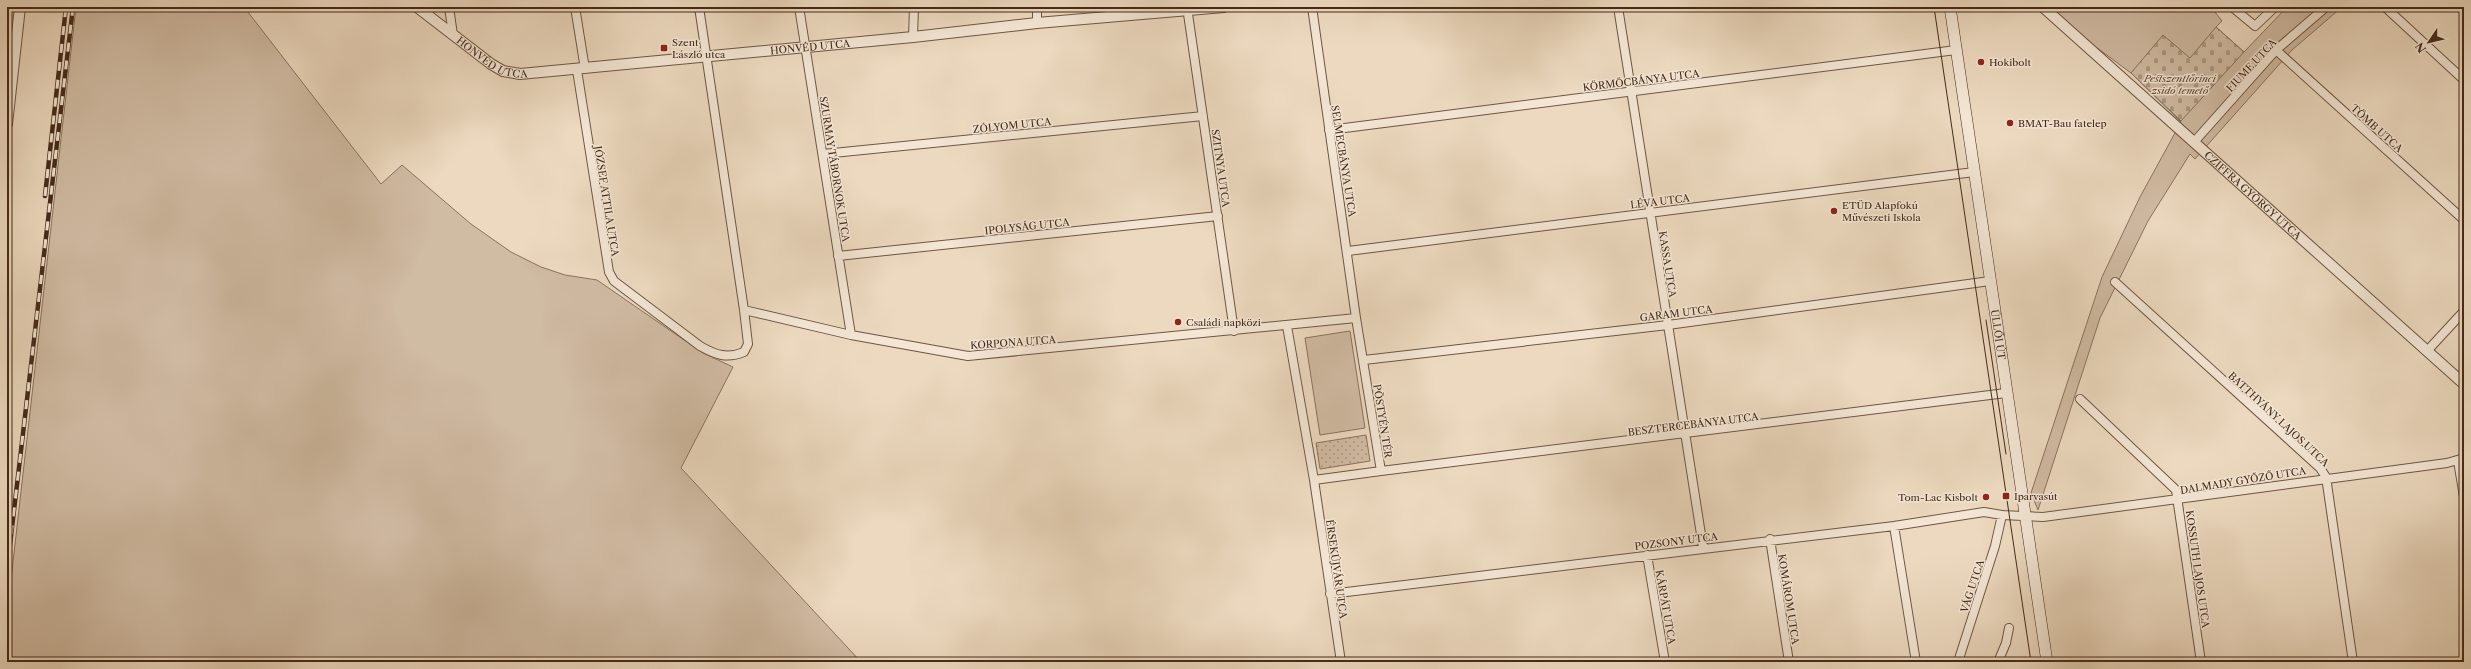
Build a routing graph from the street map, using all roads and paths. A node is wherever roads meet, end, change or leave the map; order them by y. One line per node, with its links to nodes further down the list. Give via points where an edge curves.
1 (20, 7): 30 (street)
2 (417, 7): 20 (street, HONVÉD UTCA)
3 (449, 7): 20 (street)
4 (575, 7): 26 (street, JÓZSEF ATTILA UTCA)
5 (699, 7): 25 (street)
6 (799, 7): 22 (street, SZURMAY TÁBORNOK UTCA)
7 (914, 7): 21 (street)
8 (1037, 7): 19 (street)
9 (1224, 7): 18 (street, HONVÉD UTCA)
10 (1312, 7): 31 (street, SELMECBÁNYA UTCA)
11 (1618, 7): 28 (street, KASSA UTCA)
12 (1950, 7): 23 (main road, ÜLLŐI ÚT)
13 (2043, 7): 32 (street, CZIFFRA GYÖRGY UTCA)
14 (2232, 7): 15 (street, via 2255,26)
15 (2275, 7)
16 (2326, 7): 24 (street, FIUME UTCA)
17 (2385, 7): 27 (street)
18 (1187, 9): 19 (street, HONVÉD UTCA); 29 (street, SZITNYA UTCA)
19 (1037, 23): 21 (street, HONVÉD UTCA)
20 (453, 34): 26 (street, HONVÉD UTCA, via 503,71 526,74)
21 (913, 37): 22 (street, HONVÉD UTCA)
22 (806, 46): 25 (street, HONVÉD UTCA); 33 (street, SZURMAY TÁBORNOK UTCA)
23 (1956, 50): 28 (street, KÖRMÖCBÁNYA UTCA); 34 (main road, ÜLLŐI ÚT)
24 (2276, 50): 32 (street, FIUME UTCA); 37 (street, TÖMB UTCA)
25 (706, 57): 26 (street, HONVÉD UTCA); 42 (street)
26 (581, 70): 42 (street, JÓZSEF ATTILA UTCA, via 605,257 614,281 700,346 721,355 735,356 744,352 748,344)
27 (2464, 80)
28 (1632, 91): 31 (street, KÖRMÖCBÁNYA UTCA); 35 (street, KASSA UTCA)
29 (1203, 116): 33 (street, ZÓLYOM UTCA); 36 (street, SZITNYA UTCA)
30 (7, 124)
31 (1329, 130): 38 (street, SELMECBÁNYA UTCA)
32 (2195, 141): 49 (street, CZIFFRA GYÖRGY UTCA)
33 (823, 154): 39 (street, SZURMAY TÁBORNOK UTCA)
34 (1974, 172): 35 (street, LÉVA UTCA); 40 (main road, ÜLLŐI ÚT)
35 (1650, 212): 38 (street, LÉVA UTCA); 45 (street, KASSA UTCA)
36 (1218, 216): 39 (street, IPOLYSÁG UTCA); 47 (street, SZITNYA UTCA)
37 (2464, 220)
38 (1348, 251): 44 (street, SELMECBÁNYA UTCA)
39 (838, 256): 48 (street, SZURMAY TÁBORNOK UTCA)
40 (1990, 281): 45 (street, GARAM UTCA); 52 (main road, ÜLLŐI ÚT)
41 (2115, 282): 57 (street, BATTHYÁNY LAJOS UTCA, via 2320,468)
42 (744, 310): 48 (street, KORPONA UTCA)
43 (2464, 311): 49 (street)
44 (1356, 318): 46 (street); 50 (street, PÖSTYÉN TÉR)
45 (1668, 325): 50 (street, GARAM UTCA); 54 (street, KASSA UTCA)
46 (1287, 326): 47 (street, KORPONA UTCA); 58 (street)
47 (1234, 331): 48 (street, KORPONA UTCA, via 986,356 954,355)
48 (851, 335)
49 (2428, 350): 51 (street, CZIFFRA GYÖRGY UTCA)
50 (1364, 360): 56 (street, PÖSTYÉN TÉR)
51 (2464, 384)
52 (2006, 393): 54 (street, BESZTERCEBÁNYA UTCA); 62 (main road, ÜLLŐI ÚT)
53 (2080, 399): 60 (street, KOSSUTH LAJOS UTCA, via 2176,490)
54 (1684, 435): 56 (street, BESZTERCEBÁNYA UTCA); 65 (street, KASSA UTCA)
55 (2461, 459): 57 (street, DALMADY GYŐZŐ UTCA); 59 (street)
56 (1381, 471): 58 (street, PÖSTYÉN TÉR)
57 (2326, 477): 60 (street, DALMADY GYŐZŐ UTCA); 77 (street, BATTHYÁNY LAJOS UTCA)
58 (1314, 480): 67 (street, ÉRSEKÚJVÁR UTCA)
59 (2464, 497)
60 (2178, 500): 62 (street, DALMADY GYŐZŐ UTCA, via 2039,518); 76 (street, KOSSUTH LAJOS UTCA)
61 (2002, 516): 62 (street, POZSONY UTCA); 63 (street, POZSONY UTCA, via 1984,512); 73 (street, VÁG UTCA)
62 (2024, 516): 75 (main road, ÜLLŐI ÚT)
63 (1894, 526): 64 (street, POZSONY UTCA); 72 (street)
64 (1770, 539): 65 (street, POZSONY UTCA); 71 (street, KOMÁROM UTCA)
65 (1703, 547): 66 (street, POZSONY UTCA)
66 (1647, 555): 67 (street, POZSONY UTCA); 70 (street, KÁRPÁT UTCA)
67 (1330, 594): 69 (street, ÉRSEKÚJVÁR UTCA)
68 (2009, 628): 74 (street)
69 (1341, 662)
70 (1665, 662)
71 (1789, 662)
72 (1916, 662)
73 (1958, 662)
74 (1998, 662)
75 (2047, 662)
76 (2201, 662)
77 (2353, 662)

